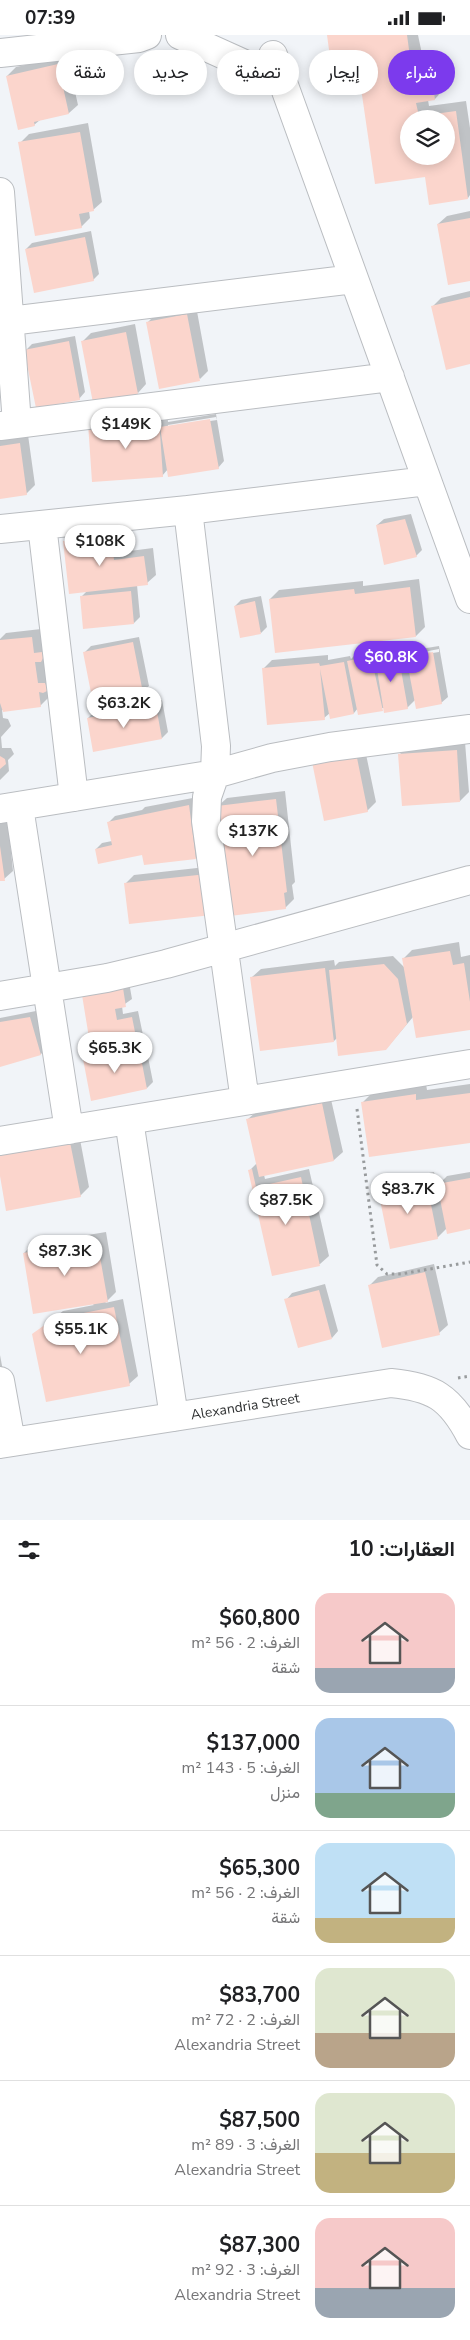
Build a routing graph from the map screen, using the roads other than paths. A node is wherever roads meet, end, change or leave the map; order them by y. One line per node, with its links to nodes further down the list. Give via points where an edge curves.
1 (147, 35): 4 (street)
2 (180, 35): 3 (street)
3 (217, 52)
4 (0, 53)
5 (287, 95): 7 (street)
6 (0, 192): 8 (street)
7 (354, 279): 8 (street); 9 (street)
8 (10, 321): 10 (street)
9 (390, 377): 10 (street); 11 (street)
10 (9, 425)
11 (427, 481): 12 (street); 15 (street)
12 (188, 510): 13 (street); 17 (street, via 214,718)
13 (42, 525): 14 (street); 18 (street)
14 (0, 529)
15 (470, 599)
16 (470, 729): 17 (street, via 310,750)
17 (215, 774): 18 (street); 21 (street, via 207,797 206,821)
18 (74, 797): 19 (street)
19 (10, 808): 22 (street)
20 (470, 880): 21 (street)
21 (225, 949): 22 (street); 25 (street)
22 (47, 989): 23 (street); 27 (street)
23 (0, 997)
24 (470, 1064): 25 (street)
25 (245, 1101): 26 (street)
26 (129, 1120): 27 (street); 30 (street)
27 (69, 1130): 28 (street)
28 (0, 1141)
29 (0, 1381): 32 (street)
30 (174, 1417): 31 (street, Alexandria Street, via 391,1383 416,1386 440,1397 459,1414); 32 (street, Alexandria Street)
31 (470, 1435)
32 (5, 1443)

